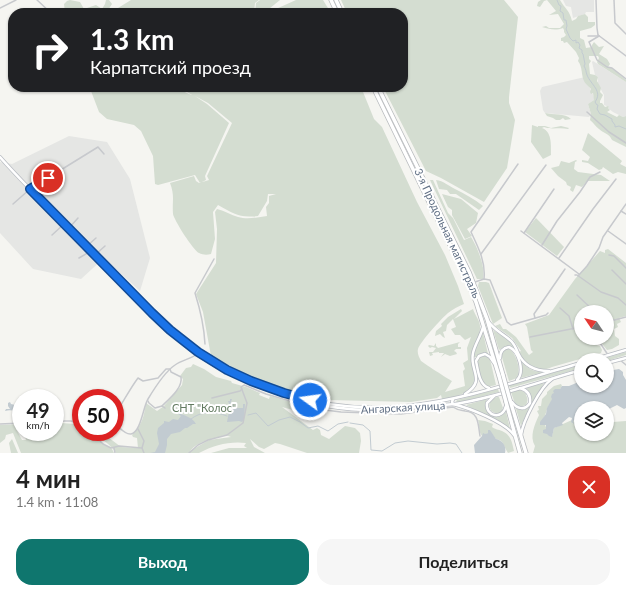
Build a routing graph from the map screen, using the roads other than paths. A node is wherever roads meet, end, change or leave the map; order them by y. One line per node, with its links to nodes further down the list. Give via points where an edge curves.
1 (16, 0): 5 (street)
2 (38, 0): 6 (street)
3 (596, 0): 8 (street)
4 (614, 0): 7 (street, via 615,23)
5 (0, 8)
6 (45, 8)
7 (626, 34)
8 (598, 35): 9 (street); 10 (street); 11 (street, via 589,42 597,60)
9 (588, 36)
10 (626, 56)
11 (626, 79)
12 (375, 92): 69 (highway, 3-я Продольная магистраль, via 462,268)
13 (380, 92): 57 (highway, 3-я Продольная магистраль)
14 (587, 112): 15 (street)
15 (626, 143)
16 (104, 154): 21 (street, via 98,147)
17 (0, 157): 26 (main road, Ангарская улица)
18 (518, 164): 45 (street, via 471,232)
19 (546, 164): 45 (street)
20 (54, 165): 21 (street)
21 (58, 172): 25 (street)
22 (600, 172): 41 (street, via 590,176)
23 (32, 175): 25 (street)
24 (616, 179): 49 (street)
25 (38, 184): 26 (street)
26 (30, 189): 28 (street); 33 (main road, Ангарская улица)
27 (554, 189): 37 (street)
28 (13, 204)
29 (626, 204): 30 (street)
30 (621, 211): 31 (street); 36 (street)
31 (626, 214)
32 (78, 218): 34 (street)
33 (64, 224): 34 (main road, Ангарская улица); 38 (street)
34 (69, 228): 42 (main road, Ангарская улица)
35 (521, 231): 37 (street)
36 (608, 231): 40 (street); 55 (street)
37 (524, 233): 41 (street)
38 (52, 235)
39 (96, 238): 42 (street)
40 (626, 244)
41 (542, 245): 49 (street)
42 (86, 246): 44 (main road, Ангарская улица)
43 (105, 246): 46 (street)
44 (91, 251): 46 (main road, Ангарская улица); 48 (street)
45 (481, 254): 56 (street)
46 (95, 255): 63 (main road, Ангарская улица)
47 (609, 255): 51 (street, via 614,256)
48 (79, 258)
49 (559, 258): 55 (street)
50 (214, 259): 72 (street, via 195,293 204,325)
51 (626, 268)
52 (566, 269): 66 (street, via 534,314)
53 (612, 270): 58 (street)
54 (575, 275): 55 (street)
55 (579, 275): 61 (street, via 601,292 618,298)
56 (484, 280): 57 (street); 66 (street, via 490,280 507,322 512,325)
57 (473, 283): 67 (highway, 3-я Продольная магистраль)
58 (626, 284)
59 (577, 295): 60 (street)
60 (588, 305)
61 (626, 305)
62 (560, 308): 70 (street, via 569,316)
63 (152, 313): 75 (main road, Ангарская улица); 92 (main road, Ангарская улица, via 198,352 227,370 295,396 327,404 369,408 404,406)
64 (548, 313): 66 (street)
65 (626, 317): 68 (street)
66 (535, 318)
67 (487, 319): 82 (main road, via 497,332 511,340 521,358 529,366 538,370); 84 (highway, 3-я Продольная магистраль)
68 (614, 320)
69 (483, 322): 84 (highway, 3-я Продольная магистраль); 92 (main road, via 473,354 475,385 465,394)
70 (573, 329): 71 (street)
71 (530, 337)
72 (205, 344)
73 (626, 350): 74 (main road)
74 (614, 353)
75 (197, 354): 81 (street); 97 (main road, Ангарская улица, via 250,383 322,406 375,410)
76 (626, 358): 77 (main road)
77 (620, 359): 78 (main road); 80 (street)
78 (614, 361)
79 (574, 365): 82 (main road, Ангарская улица)
80 (626, 365)
81 (170, 369): 93 (street); 95 (street, via 166,369 158,378 142,381 138,378); 98 (street, via 181,377 182,381)
82 (553, 370): 86 (main road, Ангарская улица)
83 (574, 371): 85 (main road, Ангарская улица)
84 (501, 375): 86 (main road, via 500,354 504,348 511,348 516,354 521,370 520,377); 87 (main road, via 488,355 483,354 478,358 476,363 482,383); 94 (highway, 3-я Продольная магистраль, bridge); 96 (highway, 3-я Продольная магистраль, bridge)
85 (556, 377): 88 (main road, Ангарская улица); 105 (main road, via 546,384 530,411 522,427)
86 (514, 382): 87 (main road, Ангарская улица)
87 (493, 388): 92 (main road, Ангарская улица)
88 (517, 388): 90 (main road, Ангарская улица); 94 (main road, via 529,394 530,403 526,408 520,409)
89 (242, 389): 91 (street); 104 (street, via 242,385 246,385 266,394 317,409 341,412 401,414 453,407 475,415); 112 (street, via 247,403 243,423 227,435 208,440)
90 (497, 394): 96 (main road, via 487,403 490,413 502,414 506,409); 97 (main road, Ангарская улица)
91 (212, 398)
92 (454, 398): 97 (main road, via 452,402)
93 (147, 400): 98 (street, via 155,408); 102 (street)
94 (510, 400): 105 (highway, 3-я Продольная магистраль)
95 (124, 402)
96 (506, 402): 107 (highway, 3-я Продольная магистраль)
97 (455, 404): 107 (main road, via 501,424 512,432)
98 (162, 406): 99 (street)
99 (165, 408)
100 (12, 423): 101 (street)
101 (0, 424)
102 (137, 428): 103 (street, via 131,434); 109 (street, via 144,441)
103 (124, 432)
104 (480, 436)
105 (522, 440): 114 (highway, 3-я Продольная магистраль)
106 (101, 441): 108 (street)
107 (516, 441): 113 (highway, 3-я Продольная магистраль)
108 (114, 448): 109 (street); 110 (street)
109 (142, 448): 111 (street)
110 (115, 453)
111 (144, 453)
112 (189, 453)
113 (520, 453)
114 (526, 453)

